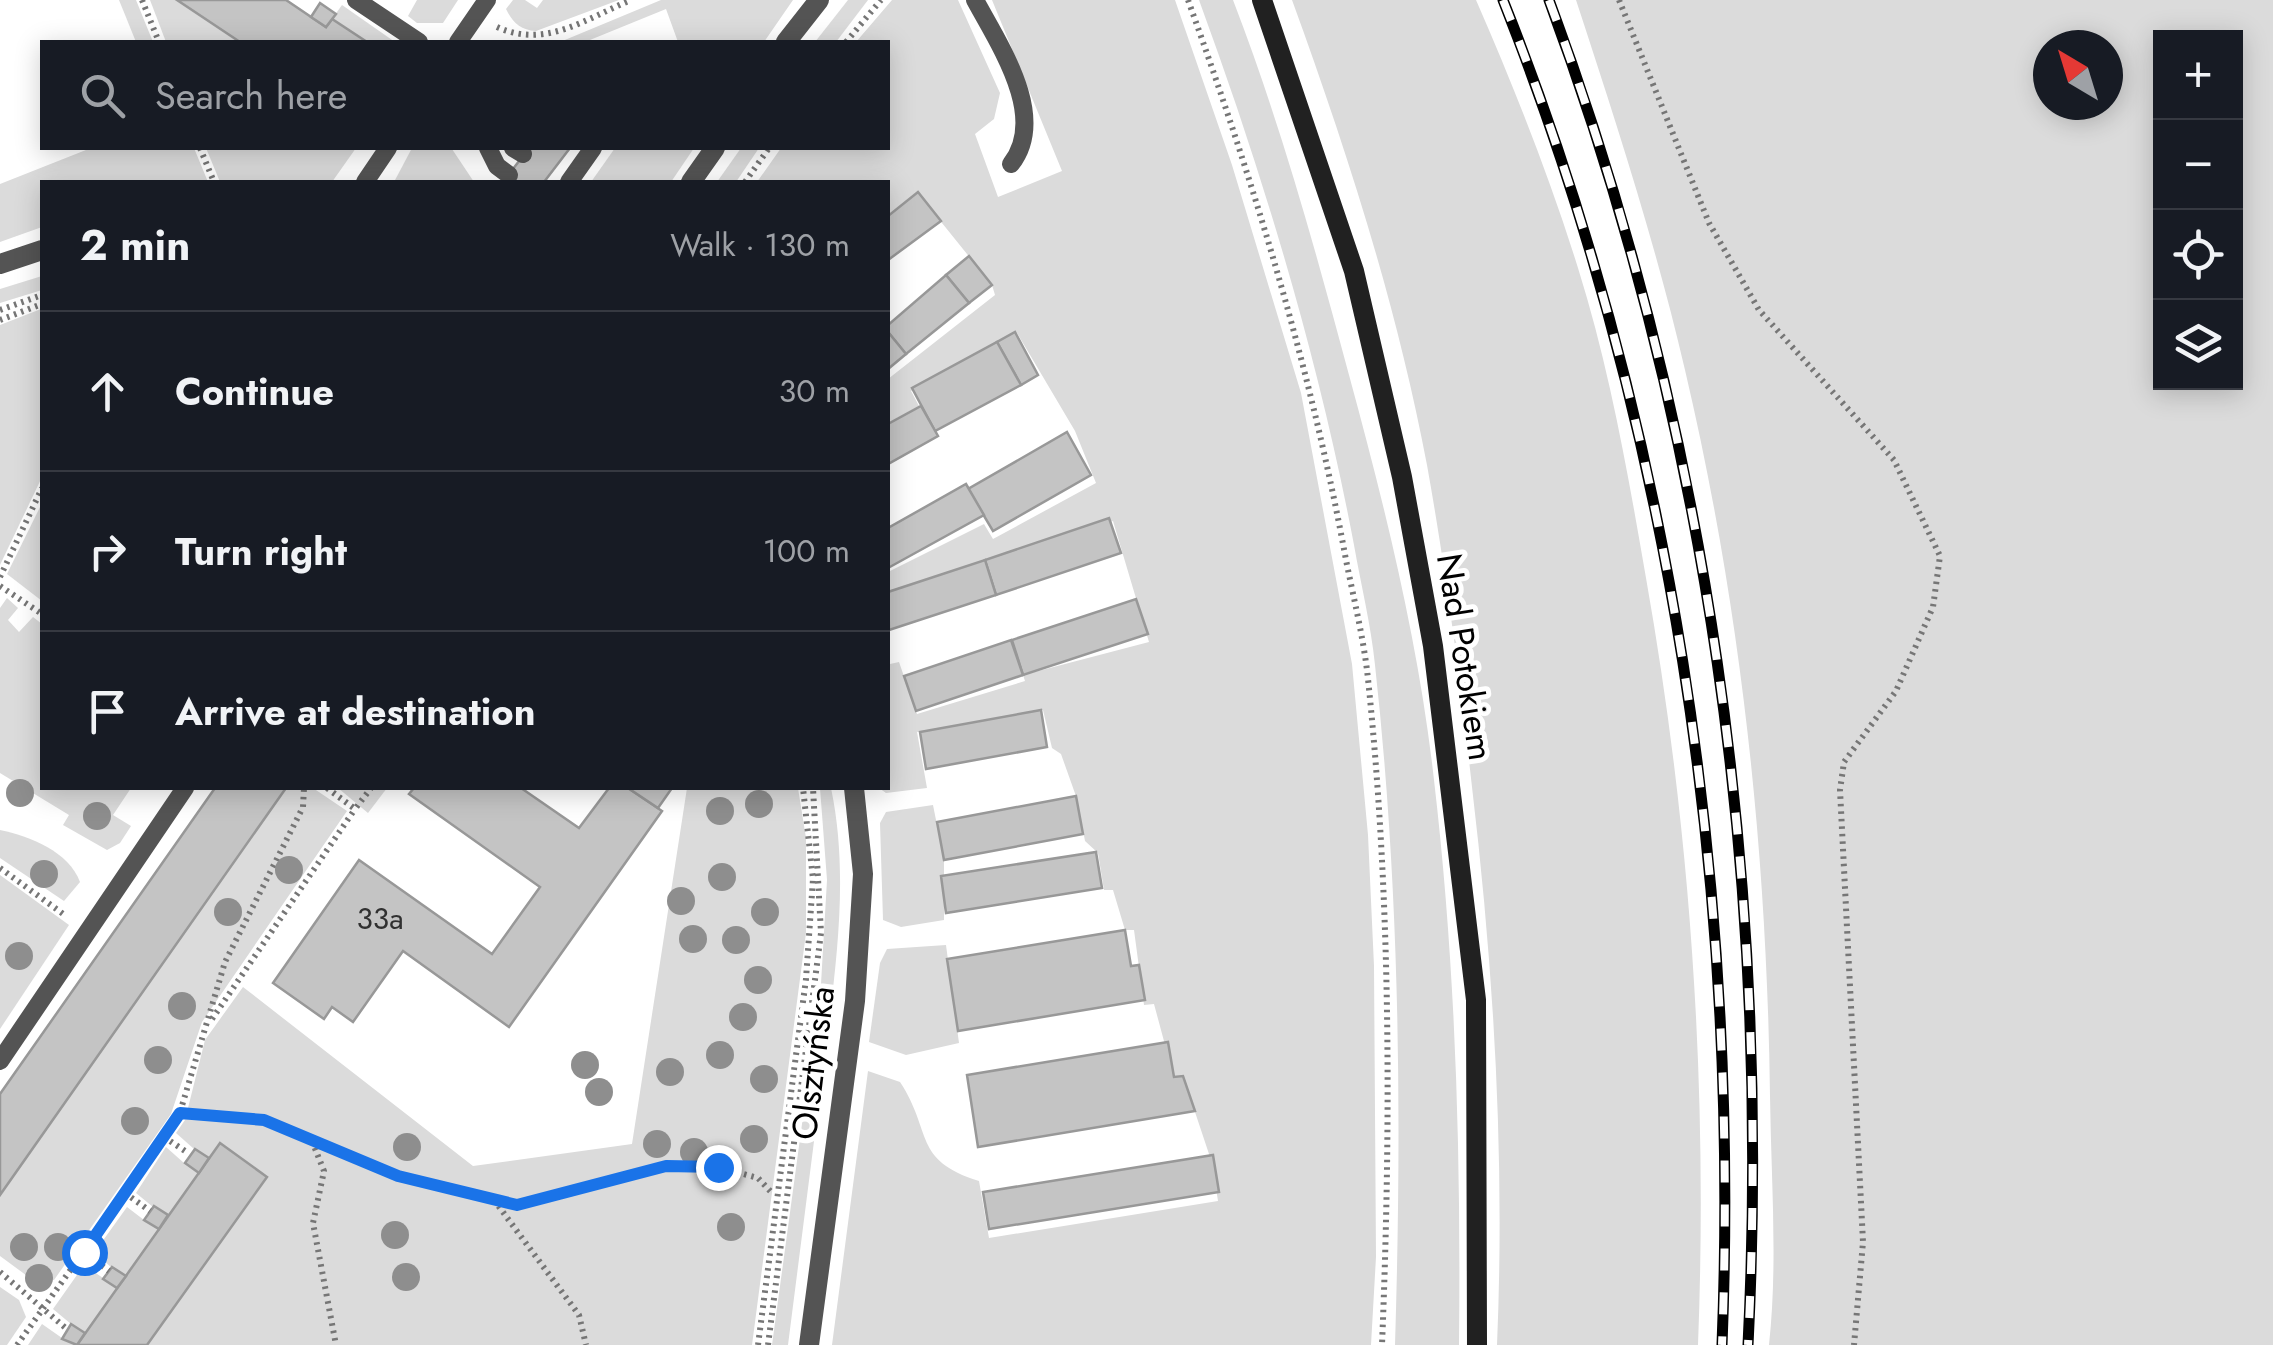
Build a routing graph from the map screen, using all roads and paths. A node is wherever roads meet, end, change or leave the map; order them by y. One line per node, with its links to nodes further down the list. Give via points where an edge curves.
1 (142, 0): 12 (path)
2 (356, 0): 13 (lane)
3 (487, 0): 11 (lane)
4 (631, 0): 11 (path, via 548,37 510,33)
5 (819, 0): 15 (street)
6 (881, 0): 16 (path)
7 (976, 0): 22 (lane, via 1028,126 1024,148)
8 (1188, 0): 70 (path, via 1294,331 1329,467 1368,676 1386,989)
9 (1262, 0): 71 (main road, Nad Potokiem, via 1354,271 1433,646 1476,1000)
10 (1619, 0): 72 (path, via 1709,223 1750,296 1894,460 1940,556 1933,607 1896,691 1844,762 1840,790 1863,1242)
11 (475, 18): 14 (lane)
12 (158, 40)
13 (416, 40)
14 (459, 40)
15 (788, 40)
16 (848, 40)
17 (201, 150): 24 (path)
18 (387, 150): 25 (lane)
19 (489, 150): 23 (lane)
20 (714, 150): 26 (street)
21 (769, 150): 27 (path)
22 (1011, 164)
23 (508, 175)
24 (213, 180)
25 (366, 180)
26 (692, 180)
27 (746, 180)
28 (40, 251): 29 (street)
29 (0, 264)
30 (40, 296): 32 (path)
31 (40, 305): 33 (path)
32 (0, 310)
33 (0, 320)
34 (40, 492): 35 (path)
35 (0, 577)
36 (0, 586): 37 (path, via 6,590); 38 (path)
37 (0, 598)
38 (40, 613)
39 (184, 790): 48 (lane)
40 (304, 790): 49 (path, via 303,807 226,962)
41 (331, 790): 46 (path)
42 (369, 790): 46 (path)
43 (803, 790): 67 (path, via 813,878 806,978)
44 (813, 790): 68 (path, via 821,933)
45 (854, 790): 69 (street, Olsztyńska, via 864,874 855,1001)
46 (355, 809): 49 (path)
47 (0, 868): 48 (path)
48 (88, 932): 50 (lane)
49 (206, 1029): 51 (path)
50 (0, 1061)
51 (180, 1113): 52 (path); 53 (path, via 264,1120)
52 (164, 1138): 54 (path); 55 (path)
53 (312, 1140): 57 (path, via 398,1176); 65 (path, via 324,1170 313,1223)
54 (188, 1153)
55 (125, 1193): 58 (path); 59 (path)
56 (772, 1193): 57 (path, via 758,1178 718,1167 666,1166 517,1205)
57 (494, 1199): 66 (path, via 579,1316)
58 (150, 1211)
59 (84, 1252): 60 (path); 62 (path)
60 (109, 1271)
61 (0, 1272): 62 (path)
62 (43, 1307): 63 (path); 64 (path)
63 (68, 1330)
64 (17, 1345)
65 (336, 1345)
66 (586, 1345)
67 (758, 1345)
68 (768, 1345)
69 (809, 1345)
70 (1382, 1345)
71 (1476, 1345)
72 (1854, 1345)

